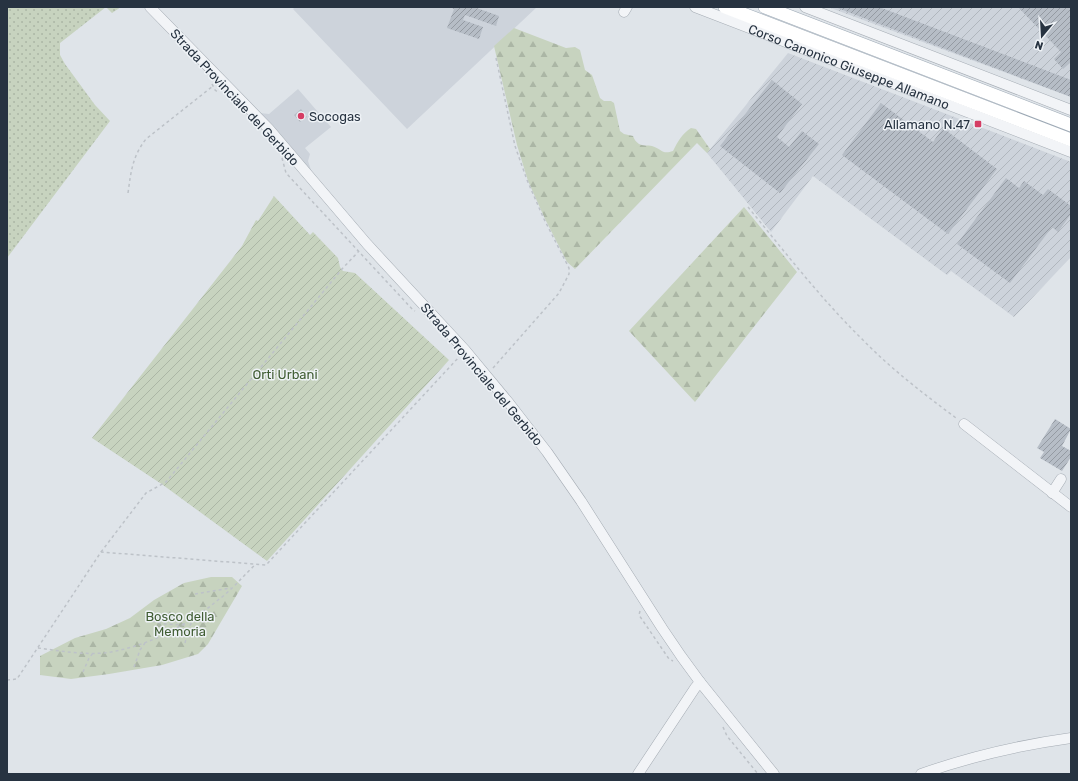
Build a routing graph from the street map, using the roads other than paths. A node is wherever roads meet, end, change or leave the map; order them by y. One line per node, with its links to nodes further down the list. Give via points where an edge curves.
1 (150, 7): 14 (street, Strada Provinciale del Gerbido, via 216,81 269,129 367,244 485,374 566,479)
2 (695, 7): 9 (street, Corso Canonico Giuseppe Allamano)
3 (725, 7): 8 (main road, Corso Canonico Giuseppe Allamano)
4 (764, 7): 7 (main road, Corso Canonico Giuseppe Allamano)
5 (805, 7): 6 (street)
6 (1071, 110)
7 (1071, 125)
8 (1071, 140)
9 (1071, 152)
10 (964, 424): 12 (street)
11 (1061, 479): 12 (street)
12 (1052, 493): 13 (street)
13 (1071, 507)
14 (700, 682): 16 (street); 17 (street, Strada Provinciale del Gerbido)
15 (1071, 738): 18 (street, via 991,753)
16 (638, 774)
17 (774, 774)
18 (921, 774)

